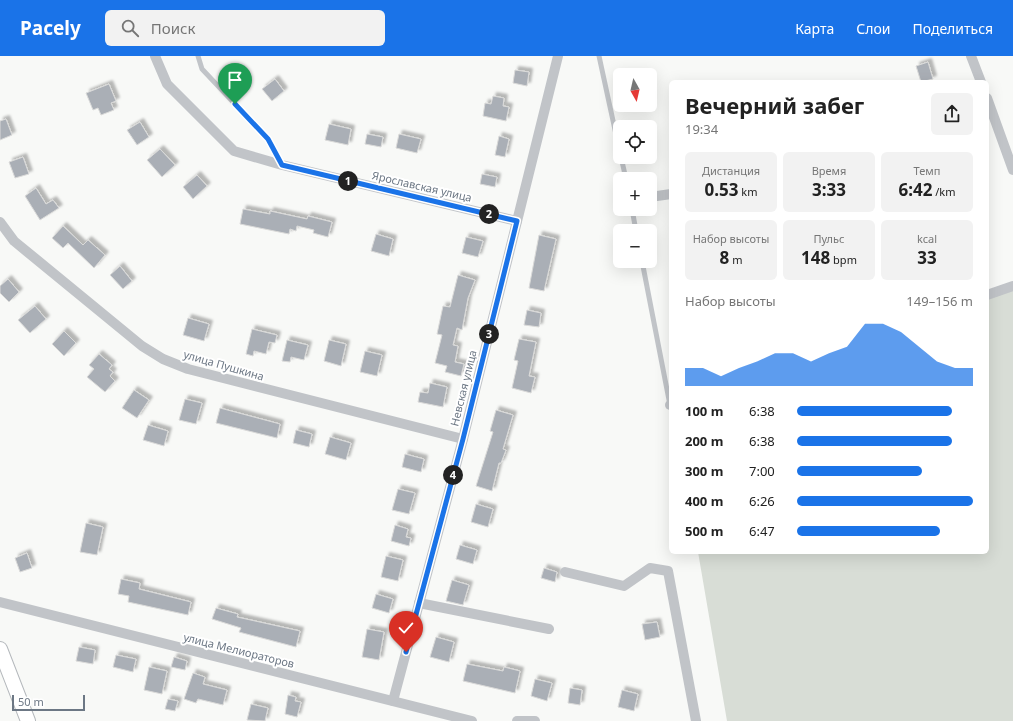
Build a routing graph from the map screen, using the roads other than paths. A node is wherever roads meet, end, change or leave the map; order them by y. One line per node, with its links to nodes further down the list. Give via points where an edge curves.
1 (155, 56): 9 (street, Ярославская улица, via 167,84 234,152)
2 (198, 56): 9 (lane, via 202,69 268,139)
3 (558, 56): 13 (street, Невская улица)
4 (599, 56): 8 (lane)
5 (971, 56): 6 (street)
6 (980, 80)
7 (989, 104): 10 (street)
8 (613, 121)
9 (282, 165): 13 (street, Ярославская улица)
10 (1013, 170)
11 (669, 194): 12 (street)
12 (657, 196)
13 (517, 221): 19 (street, Невская улица)
14 (0, 222): 19 (street, улица Пушкина, via 14,241 142,346 163,359 188,369)
15 (643, 268): 18 (lane)
16 (1013, 286): 17 (street)
17 (989, 294)
18 (669, 400)
19 (463, 439): 22 (street, Невская улица)
20 (565, 572): 31 (street, via 624,586 650,568 668,571)
21 (0, 602): 25 (street, улица Мелиораторов)
22 (419, 603): 23 (street); 25 (street, Невская улица)
23 (549, 629)
24 (0, 649): 27 (main road)
25 (393, 701): 26 (street, улица Мелиораторов)
26 (435, 717): 28 (street, улица Мелиораторов)
27 (28, 721)
28 (472, 721)
29 (518, 721): 30 (street)
30 (535, 721)
31 (696, 721)

